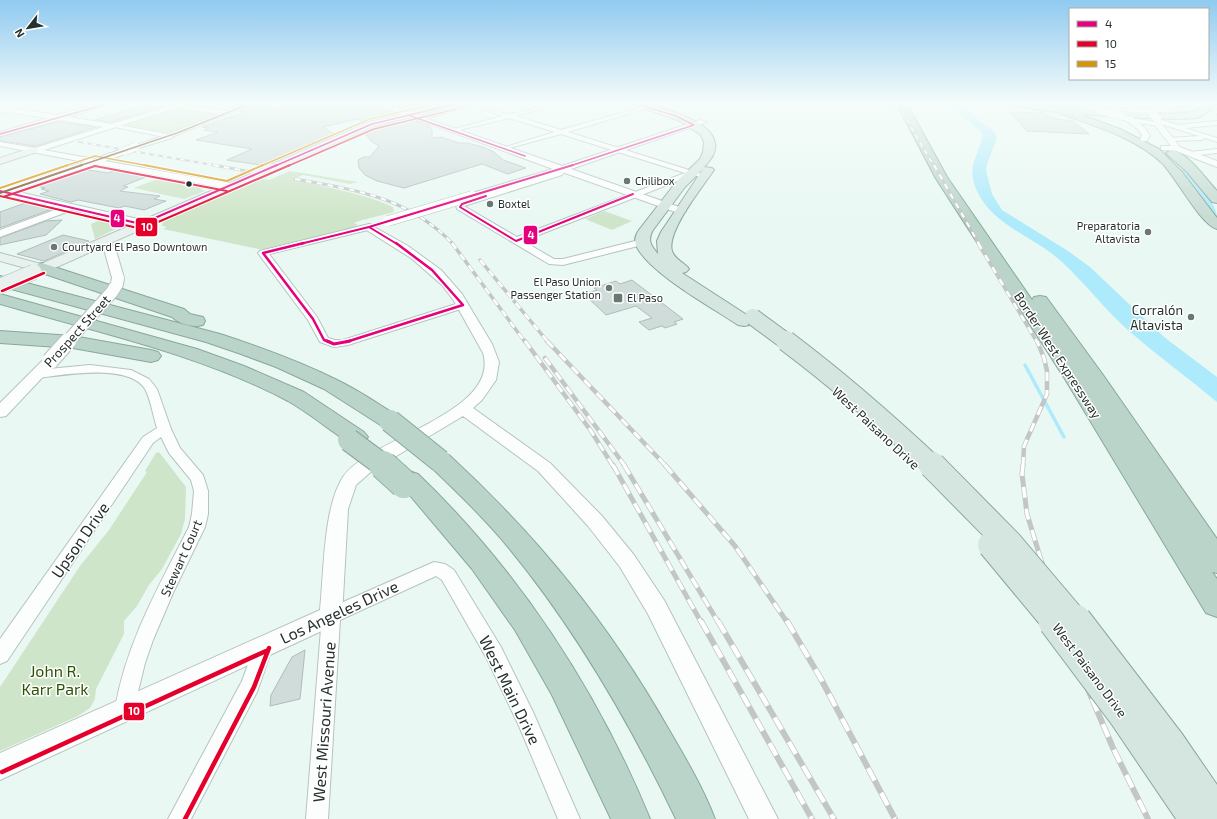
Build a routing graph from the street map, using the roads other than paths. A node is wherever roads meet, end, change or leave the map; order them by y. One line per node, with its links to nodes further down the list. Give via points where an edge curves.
1 (60, 142): 19 (street)
2 (150, 142): 24 (street, bridge)
3 (332, 142): 31 (main road, bridge)
4 (485, 142): 18 (street)
5 (526, 142): 18 (street)
6 (593, 142): 20 (street)
7 (642, 142): 20 (street)
8 (709, 142): 29 (main road, West Paisano Drive, via 707,156)
9 (717, 142): 30 (main road, West Paisano Drive, via 719,150 716,159)
10 (922, 142): 63 (highway, Border West Expressway, via 940,177 1075,379)
11 (937, 142): 61 (highway, Border West Expressway, via 998,242 1096,379)
12 (1145, 142): 17 (highway)
13 (1152, 142): 17 (highway)
14 (1163, 142): 17 (street)
15 (1188, 142): 17 (street)
16 (0, 144): 19 (street)
17 (1165, 148): 22 (street, via 1177,148); 28 (highway, via 1179,166); 40 (highway, via 1170,165)
18 (504, 149): 27 (street)
19 (34, 150): 23 (main road); 24 (street)
20 (618, 150): 27 (street); 29 (street)
21 (1217, 151): 22 (street)
22 (1190, 154): 25 (street)
23 (0, 161)
24 (95, 161): 31 (street); 33 (street)
25 (1217, 164)
26 (1217, 168): 28 (street)
27 (562, 169): 34 (street); 41 (street, bridge); 45 (street, via 559,173 459,206)
28 (1191, 169): 32 (highway)
29 (691, 173): 30 (street); 34 (street); 36 (main road, West Paisano Drive)
30 (704, 176): 38 (main road, West Paisano Drive)
31 (228, 186): 39 (main road)
32 (1212, 187): 35 (highway)
33 (1, 192): 37 (street)
34 (632, 194): 36 (street); 45 (street)
35 (1217, 199)
36 (665, 206): 38 (street); 44 (main road, West Paisano Drive)
37 (71, 207): 39 (street, via 134,220); 43 (street)
38 (681, 211): 42 (main road, West Paisano Drive)
39 (140, 224): 46 (main road)
40 (1217, 226)
41 (369, 227): 52 (street, West Missouri Avenue, via 429,265 447,283); 52 (street, via 263,253 313,319 324,340 334,344 344,342)
42 (668, 231): 44 (main road); 53 (main road, West Paisano Drive, via 664,247 670,260)
43 (0, 234)
44 (644, 237): 45 (street, via 563,262 552,262); 53 (main road, West Paisano Drive, via 646,250 655,260)
45 (516, 241)
46 (100, 242): 48 (main road); 56 (street, Prospect Street, bridge, via 109,247 118,278 117,284)
47 (0, 257): 48 (main road)
48 (38, 270): 50 (main road, bridge); 55 (highway, via 178,313 184,318 269,350)
49 (0, 281): 55 (highway, via 213,338)
50 (0, 286)
51 (0, 299): 60 (highway, via 183,351 237,370 296,397)
52 (463, 305): 57 (street, West Missouri Avenue, via 492,362 487,385)
53 (749, 319): 70 (main road, West Paisano Drive, bridge, via 816,361 873,408 978,511 1084,633 1144,711); 77 (main road, West Paisano Drive, bridge, via 868,417 971,523 1077,650 1133,726)
54 (0, 337): 60 (highway, via 96,344 210,372 279,400)
55 (283, 363): 69 (highway, bridge, via 331,385 390,421 440,461 489,507 521,542 582,620 629,694)
56 (38, 374): 58 (street, Prospect Street); 59 (street, Stewart Court, via 90,369 131,374 151,389)
57 (463, 409): 64 (street, West Missouri Avenue, via 366,466 351,480 339,509); 76 (street, via 544,467 595,521 627,561 656,607)
58 (0, 412)
59 (164, 429): 66 (street, Upson Drive, via 148,440); 67 (street, Stewart Court, via 174,450 198,479 201,491 200,514 197,528 140,650 127,691)
60 (352, 438): 74 (highway, bridge, via 406,482 457,531 508,595 581,715)
61 (1217, 562)
62 (439, 569): 64 (street, Los Angeles Drive, via 427,571); 73 (street, West Main Drive, via 448,575 494,653)
63 (1217, 604)
64 (331, 616): 65 (street, Los Angeles Drive); 72 (street, West Missouri Avenue)
65 (264, 646): 67 (street, Los Angeles Drive); 71 (street, via 250,685)
66 (0, 655)
67 (125, 709): 68 (street, Los Angeles Drive)
68 (0, 767)
69 (689, 805): 75 (highway)
70 (1217, 814)
71 (179, 819)
72 (317, 819)
73 (569, 819)
74 (631, 819)
75 (706, 819)
76 (764, 819)
77 (1196, 819)

